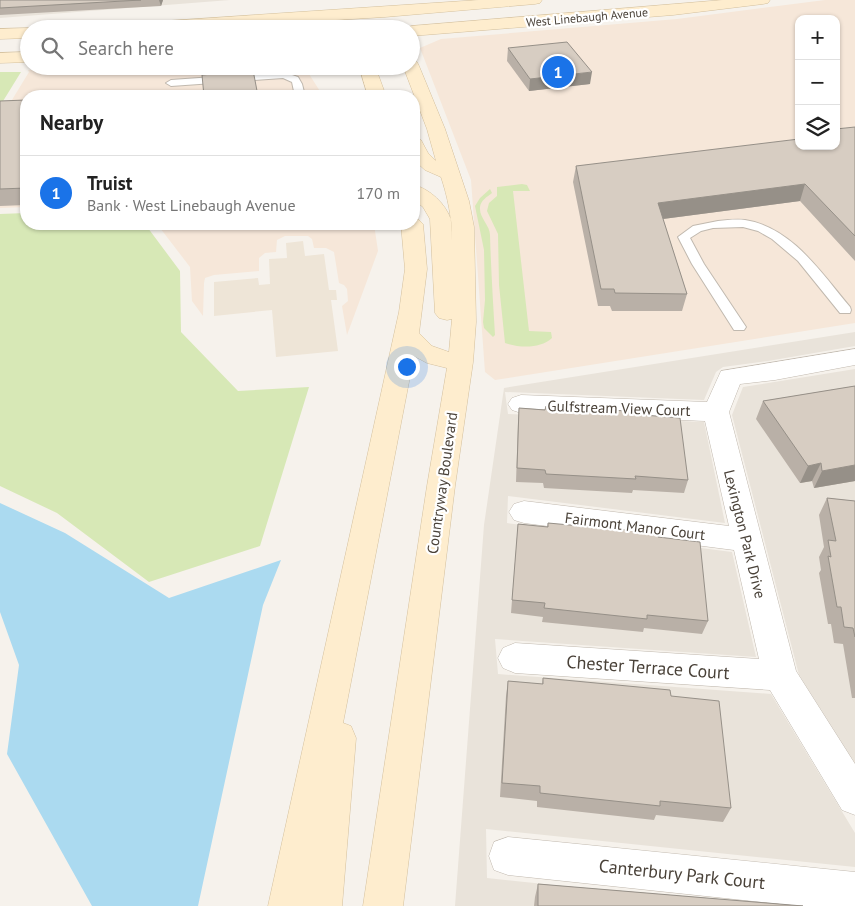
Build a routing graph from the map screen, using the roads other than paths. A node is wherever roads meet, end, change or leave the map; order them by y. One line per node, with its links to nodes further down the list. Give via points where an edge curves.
1 (535, 0): 4 (street, West Linebaugh Avenue)
2 (763, 0): 8 (street, West Linebaugh Avenue)
3 (347, 6): 4 (street, West Linebaugh Avenue); 5 (street, West Linebaugh Avenue); 6 (street)
4 (383, 6): 7 (street)
5 (209, 20)
6 (352, 20)
7 (390, 20)
8 (420, 31)
9 (20, 33): 10 (street)
10 (0, 34)
11 (20, 57): 12 (street)
12 (0, 58)
13 (283, 75): 18 (lane, via 297,80)
14 (283, 75): 17 (lane)
15 (371, 75): 19 (street)
16 (415, 75): 21 (street, Countryway Boulevard)
17 (171, 83)
18 (299, 90)
19 (376, 90)
20 (420, 154): 21 (street, via 432,168)
21 (449, 173): 27 (street, Countryway Boulevard, via 459,201 463,227)
22 (420, 195): 27 (street, via 431,203 440,219 450,331)
23 (413, 230): 26 (street, via 416,269)
24 (846, 310): 25 (lane, via 789,246 766,231 746,224 716,224 690,230 684,237)
25 (739, 327)
26 (406, 333): 27 (street, via 417,348 435,359); 35 (street)
27 (462, 353): 41 (street, Countryway Boulevard)
28 (855, 357): 30 (street, via 730,377)
29 (521, 404): 30 (street, Gulfstream View Court)
30 (716, 412): 32 (street, Lexington Park Drive)
31 (524, 512): 32 (street, Fairmont Manor Court)
32 (746, 540): 34 (street, Lexington Park Drive)
33 (515, 658): 34 (street, Chester Terrace Court)
34 (780, 676): 36 (street, Lexington Park Drive)
35 (334, 684): 39 (street); 40 (street, via 338,733)
36 (855, 797)
37 (508, 856): 38 (street, Canterbury Park Court)
38 (855, 892)
39 (288, 906)
40 (322, 906)
41 (383, 906)

